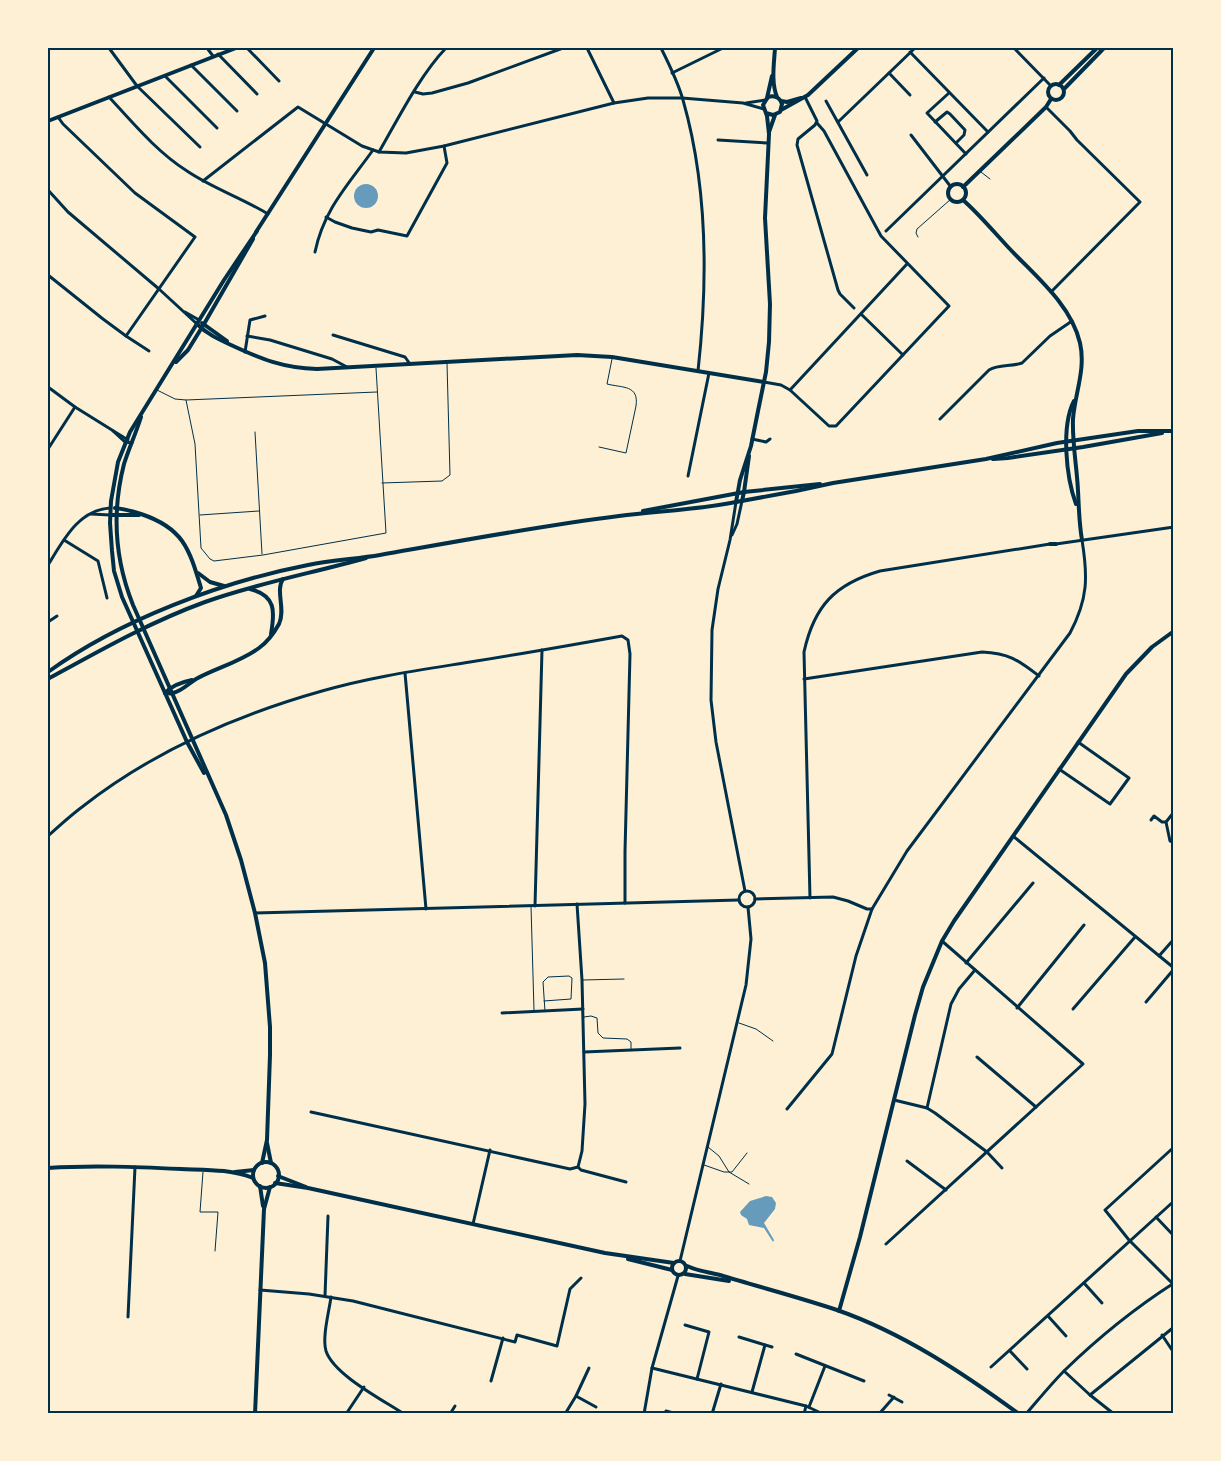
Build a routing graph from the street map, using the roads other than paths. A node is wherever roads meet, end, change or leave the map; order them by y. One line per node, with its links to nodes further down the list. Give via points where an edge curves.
1 (109, 48): 27 (street)
2 (207, 48): 18 (street)
3 (236, 48): 17 (street)
4 (247, 48): 25 (street)
5 (374, 48): 52 (street)
6 (446, 48): 30 (street)
7 (563, 48): 30 (street, via 468,83 423,94)
8 (587, 48): 41 (street)
9 (661, 48): 21 (street)
10 (723, 48): 21 (street)
11 (774, 48): 20 (street)
12 (858, 48): 35 (street)
13 (915, 48): 16 (street)
14 (1014, 48): 24 (street)
15 (1100, 48): 26 (street); 29 (street)
16 (910, 52): 22 (street); 31 (street)
17 (218, 54): 18 (street); 32 (street)
18 (213, 56): 19 (street)
19 (191, 65): 23 (street); 45 (street)
20 (773, 72): 37 (street); 38 (street)
21 (672, 73): 36 (street)
22 (889, 73): 33 (street); 50 (street)
23 (164, 76): 27 (street); 54 (street)
24 (1044, 78): 28 (street); 55 (street)
25 (279, 81)
26 (1059, 85): 28 (street); 29 (street)
27 (137, 86): 34 (street); 62 (street)
28 (1051, 86): 39 (street, via 1048,91)
29 (1064, 89): 39 (street, via 1061,99)
30 (415, 92): 64 (street)
31 (949, 93): 51 (street, via 927,113); 55 (street)
32 (257, 94)
33 (910, 95)
34 (109, 97): 48 (street); 70 (street, via 164,153)
35 (805, 97): 38 (street, via 787,102); 44 (street); 53 (street, via 817,118)
36 (682, 98): 41 (street); 42 (street); 106 (street, via 693,141 703,234 704,288)
37 (766, 99): 38 (street, via 772,96); 42 (street); 46 (street)
38 (779, 99): 44 (street)
39 (1051, 99): 43 (street)
40 (826, 101): 50 (street)
41 (614, 103): 61 (street)
42 (743, 104): 46 (street)
43 (1046, 107): 66 (street); 85 (street, via 1140,202)
44 (781, 110): 47 (street)
45 (237, 111)
46 (765, 111): 47 (street); 56 (street)
47 (775, 115): 56 (street)
48 (58, 117): 49 (street); 84 (street, via 100,162 135,193 195,237)
49 (48, 121)
50 (838, 122): 67 (street)
51 (935, 122): 60 (street); 60 (street, via 946,112 950,114 965,130)
52 (326, 123): 63 (street); 70 (street, via 302,107 296,107); 76 (street)
53 (816, 123): 82 (street, via 824,131 881,236); 86 (street, via 800,137 797,145 838,290)
54 (217, 128)
55 (988, 132): 65 (street)
56 (769, 134): 59 (street)
57 (911, 135): 68 (street)
58 (718, 140): 59 (street)
59 (768, 143): 108 (street, via 765,218 770,323)
60 (956, 144): 65 (street)
61 (444, 146): 64 (street, via 406,153); 77 (street, via 447,163 407,236 352,228)
62 (200, 147)
63 (372, 150): 64 (street); 77 (street)
64 (379, 152)
65 (966, 154): 68 (street)
66 (980, 171): 69 (lane); 72 (street)
67 (867, 175)
68 (942, 177): 71 (street); 79 (street)
69 (990, 179)
70 (203, 181): 76 (street)
71 (951, 187): 72 (street, via 958,184); 74 (street)
72 (963, 187): 75 (street, via 966,194)
73 (48, 190): 84 (street, via 68,212)
74 (950, 199): 75 (street); 80 (lane, via 917,229)
75 (962, 200): 85 (street)
76 (268, 214): 78 (street)
77 (326, 217): 81 (street)
78 (257, 231): 90 (street); 91 (street)
79 (886, 231)
80 (918, 237)
81 (315, 252)
82 (907, 264): 87 (street); 99 (street, via 949,306)
83 (48, 275): 94 (street)
84 (159, 290): 90 (street); 94 (street)
85 (1051, 292): 89 (street)
86 (854, 308)
87 (861, 314): 99 (street); 111 (street)
88 (265, 316): 95 (street, via 250,320)
89 (1072, 321): 113 (street, via 1082,355); 117 (street, via 1050,336 1022,363 990,370)
90 (198, 322): 91 (street); 92 (street); 104 (street)
91 (204, 324): 92 (street); 96 (street)
92 (202, 329): 96 (street); 104 (street)
93 (333, 335): 102 (street, via 405,357)
94 (126, 336): 97 (street)
95 (247, 336): 98 (street); 105 (street, via 339,361)
96 (237, 348): 98 (street)
97 (149, 351)
98 (245, 352): 105 (street, via 296,368)
99 (903, 354): 111 (street, via 836,426 824,422)
100 (612, 357): 101 (street, via 543,356); 106 (street); 127 (lane, via 607,384 635,392 636,406 626,454)
101 (447, 362): 102 (street); 133 (lane, via 450,475 442,481)
102 (410, 364): 103 (street)
103 (376, 365): 105 (street); 112 (lane)
104 (171, 367): 110 (street)
105 (347, 367)
106 (698, 371): 107 (street)
107 (709, 373): 108 (street); 132 (street)
108 (764, 382): 111 (street); 120 (street)
109 (48, 387): 115 (street)
110 (157, 390): 114 (lane, via 175,399); 116 (street)
111 (790, 390)
112 (378, 392): 114 (lane); 133 (lane)
113 (1075, 399): 123 (street); 124 (street, via 1068,415)
114 (186, 400): 147 (lane, via 195,444)
115 (75, 407): 122 (street); 129 (street)
116 (141, 416): 122 (street); 125 (street)
117 (940, 419)
118 (1172, 431): 123 (street, via 1138,431); 128 (street)
119 (255, 432): 142 (lane)
120 (752, 439): 121 (street, via 766,442); 126 (street)
121 (770, 439)
122 (126, 440): 125 (street); 140 (street, via 118,462)
123 (1074, 441): 124 (street); 128 (street)
124 (1066, 442): 130 (street); 131 (street)
125 (132, 443): 141 (street, via 124,463)
126 (751, 446): 135 (street); 136 (street)
127 (599, 447)
128 (1074, 448): 130 (street); 139 (street)
129 (48, 449)
130 (1067, 450): 131 (street); 139 (street)
131 (986, 459): 134 (street)
132 (688, 476)
133 (382, 483): 155 (lane, via 386,533)
134 (833, 483): 135 (street); 137 (street)
135 (744, 492): 136 (street); 137 (street)
136 (737, 493): 138 (street); 148 (street)
137 (742, 501): 138 (street); 151 (street)
138 (736, 502): 148 (street); 151 (street)
139 (1077, 507): 152 (street)
140 (110, 508): 141 (street); 143 (street, via 98,509); 145 (street)
141 (117, 508): 144 (street); 146 (street)
142 (260, 511): 147 (lane); 155 (lane)
143 (91, 514): 145 (street); 150 (street, via 76,523)
144 (141, 514): 146 (street); 158 (street, via 160,521 179,536)
145 (110, 515): 146 (street); 176 (street, via 114,571 122,597)
146 (117, 515): 175 (street, via 118,550 128,593)
147 (199, 515): 155 (lane, via 201,548 210,559)
148 (619, 516): 156 (street)
149 (1174, 527): 152 (street)
150 (64, 540): 157 (street); 163 (street, via 98,561)
151 (730, 540): 190 (street, via 712,630 711,700)
152 (1082, 540): 154 (street); 171 (street, via 1087,584 1079,616)
153 (1050, 544): 154 (street); 173 (street, via 880,571 855,579 834,593 814,619 804,652)
154 (1056, 544)
155 (262, 555)
156 (378, 555): 159 (street); 160 (street, via 307,565)
157 (48, 565)
158 (196, 571): 160 (street, via 210,582); 162 (street, via 201,590)
159 (282, 579): 161 (street); 167 (street, via 279,586 282,614)
160 (227, 586): 162 (street)
161 (248, 588): 167 (street, via 264,594 270,601 273,617); 172 (street, via 158,621)
162 (195, 597): 169 (street, via 118,630)
163 (107, 598)
164 (57, 616): 165 (street)
165 (48, 622)
166 (1174, 631): 180 (street, via 1152,647 1126,674)
167 (271, 635): 174 (street, via 257,649)
168 (542, 650): 170 (street); 194 (street, via 622,636 628,640); 196 (street)
169 (48, 672)
170 (405, 672): 178 (street, via 322,691 230,722); 198 (street)
171 (1039, 676): 173 (street, via 1010,656 982,652); 199 (street, via 907,851)
172 (48, 679)
173 (804, 679): 191 (street)
174 (195, 680): 175 (street); 177 (street)
175 (170, 688): 176 (street); 177 (street)
176 (165, 694): 177 (street); 179 (street)
177 (172, 694): 178 (street)
178 (193, 739): 179 (street); 182 (street)
179 (187, 742): 182 (street); 186 (street, via 112,786)
180 (1078, 742): 181 (street); 181 (street, via 1129,778 1110,804)
181 (1059, 769): 187 (street)
182 (213, 788): 200 (street, via 241,860)
183 (1174, 812): 185 (street)
184 (1151, 820): 185 (street, via 1154,816)
185 (1166, 822): 188 (street, via 1170,841)
186 (48, 836)
187 (1013, 836): 202 (street); 204 (street)
188 (1174, 843)
189 (1033, 883): 206 (street)
190 (745, 891): 192 (street, via 752,892); 193 (street)
191 (810, 898): 192 (street); 199 (street, via 840,898)
192 (755, 899): 197 (street)
193 (739, 900): 194 (street); 197 (street)
194 (625, 903): 195 (street)
195 (577, 904): 196 (street); 210 (street)
196 (533, 906): 198 (street); 216 (lane)
197 (748, 907): 220 (street, via 750,962)
198 (426, 909): 200 (street)
199 (872, 909): 229 (street, via 856,956 832,1054)
200 (254, 913): 231 (street, via 268,994)
201 (1084, 925): 213 (street)
202 (1135, 937): 205 (street); 215 (street)
203 (1174, 939): 205 (street)
204 (942, 941): 206 (street); 226 (street, via 920,997)
205 (1159, 956): 207 (street)
206 (966, 963): 208 (street)
207 (1174, 968): 212 (street)
208 (975, 970): 213 (street); 228 (street, via 951,1004)
209 (624, 979): 210 (lane)
210 (582, 980): 214 (street)
211 (544, 1001): 211 (lane, via 543,982 548,977 572,978 571,1000); 217 (lane)
212 (1146, 1002)
213 (1017, 1008): 227 (street, via 1083,1064)
214 (583, 1009): 217 (street); 219 (street)
215 (1073, 1009)
216 (534, 1012): 217 (street); 218 (street)
217 (545, 1012)
218 (502, 1014)
219 (583, 1017): 223 (lane, via 597,1018 598,1033 603,1038 627,1039 631,1042); 224 (street)
220 (737, 1022): 221 (lane, via 756,1029); 232 (street)
221 (773, 1042)
222 (680, 1048): 223 (street)
223 (631, 1050): 224 (street)
224 (584, 1052): 242 (street, via 585,1104)
225 (977, 1057): 227 (street)
226 (894, 1100): 228 (street); 282 (street)
227 (1036, 1107): 235 (street)
228 (927, 1108): 235 (street)
229 (787, 1109)
230 (312, 1112): 234 (street)
231 (267, 1140): 238 (street); 239 (street)
232 (708, 1147): 240 (street); 248 (lane)
233 (1174, 1147): 264 (street, via 1105,1210)
234 (490, 1150): 242 (street, via 570,1169); 262 (street)
235 (987, 1152): 244 (street); 257 (street)
236 (747, 1153): 248 (lane, via 736,1170)
237 (907, 1160): 257 (street)
238 (262, 1163): 239 (street); 246 (street)
239 (271, 1163): 249 (street)
240 (703, 1165): 248 (lane); 268 (street)
241 (135, 1167): 243 (street); 245 (street); 284 (street)
242 (578, 1167): 251 (street)
243 (48, 1168)
244 (1002, 1168)
245 (204, 1170): 247 (street); 266 (lane, via 200,1212 218,1212)
246 (254, 1170): 247 (street); 250 (street)
247 (233, 1172): 250 (street)
248 (730, 1172): 253 (lane)
249 (278, 1176): 252 (street); 256 (street)
250 (253, 1178): 254 (street)
251 (626, 1182)
252 (275, 1183): 255 (street); 256 (street)
253 (749, 1184)
254 (260, 1186): 255 (street); 259 (street)
255 (270, 1187): 259 (street)
256 (308, 1188): 262 (street)
257 (946, 1190): 265 (street)
258 (1174, 1201): 261 (street)
259 (264, 1209): 278 (street)
260 (328, 1216): 279 (street)
261 (1156, 1217): 263 (street); 264 (street)
262 (473, 1224): 267 (street)
263 (1174, 1236)
264 (1129, 1240): 276 (street); 277 (street)
265 (886, 1244)
266 (215, 1251)
267 (621, 1256): 269 (street); 271 (street)
268 (680, 1261): 269 (street); 270 (street)
269 (674, 1263): 271 (street)
270 (687, 1266): 272 (street); 275 (street)
271 (672, 1270): 273 (street)
272 (685, 1274): 273 (street); 275 (street)
273 (678, 1276): 299 (street)
274 (580, 1278): 290 (street, via 570,1289 557,1346 517,1335 515,1342)
275 (736, 1281): 282 (street)
276 (1084, 1283): 281 (street); 283 (street)
277 (1173, 1283): 301 (street, via 1116,1325)
278 (259, 1290): 279 (street); 317 (street)
279 (325, 1296): 280 (street)
280 (331, 1297): 290 (street); 306 (street, via 326,1351 336,1368)
281 (1102, 1303)
282 (839, 1311): 328 (street, via 933,1356)
283 (1048, 1316): 288 (street); 293 (street)
284 (128, 1317)
285 (686, 1325): 302 (street, via 708,1332)
286 (1174, 1327): 287 (street)
287 (1162, 1335): 294 (street); 309 (street)
288 (1066, 1336)
289 (739, 1337): 291 (street)
290 (503, 1338): 303 (street)
291 (765, 1344): 292 (street); 307 (street)
292 (772, 1347)
293 (1010, 1350): 297 (street); 300 (street)
294 (1174, 1353)
295 (796, 1354): 296 (street)
296 (826, 1366): 304 (street); 314 (street)
297 (991, 1367)
298 (589, 1368): 310 (street)
299 (652, 1368): 302 (street); 322 (street)
300 (1027, 1369)
301 (1064, 1371): 309 (street); 329 (street)
302 (697, 1379): 305 (street)
303 (491, 1381)
304 (864, 1381)
305 (721, 1384): 307 (street); 324 (street)
306 (364, 1387): 318 (street); 319 (street)
307 (752, 1392): 314 (street)
308 (889, 1394): 311 (street)
309 (1090, 1395): 330 (street)
310 (576, 1396): 315 (street); 321 (street)
311 (894, 1397): 312 (street); 327 (street)
312 (902, 1402)
313 (455, 1406): 320 (street)
314 (808, 1406): 325 (street); 326 (street)
315 (596, 1407)
316 (666, 1411): 323 (street)
317 (255, 1414)
318 (346, 1414)
319 (404, 1414)
320 (450, 1414)
321 (565, 1414)
322 (644, 1414)
323 (677, 1414)
324 (712, 1414)
325 (804, 1414)
326 (823, 1414)
327 (879, 1414)
328 (1019, 1414)
329 (1026, 1414)
330 (1114, 1414)

